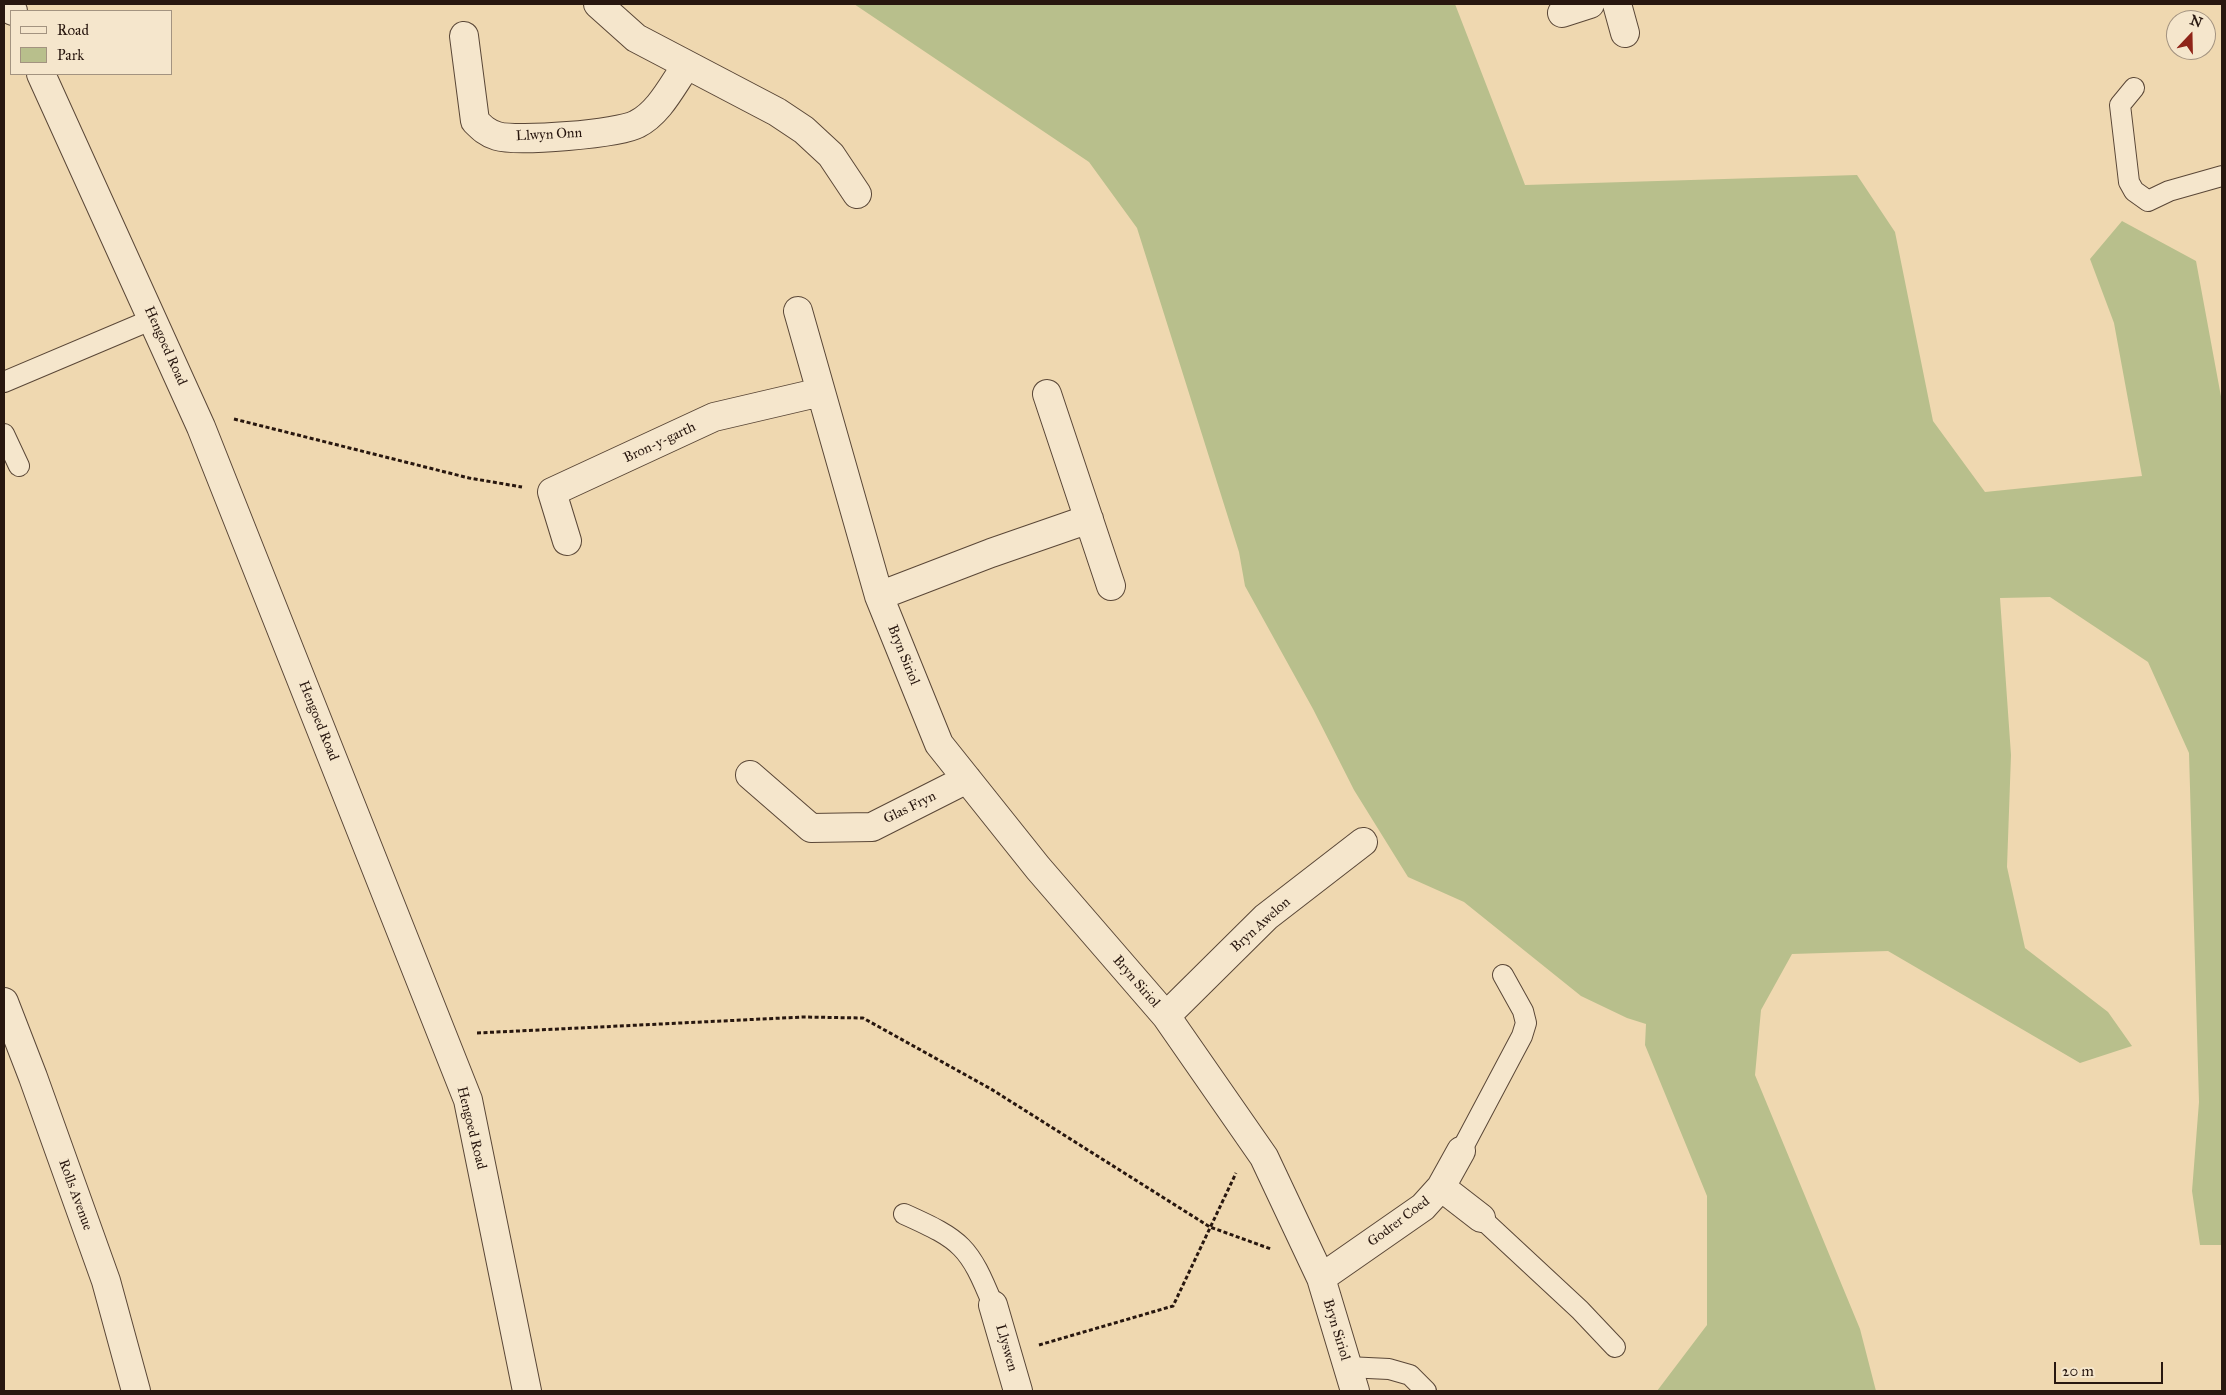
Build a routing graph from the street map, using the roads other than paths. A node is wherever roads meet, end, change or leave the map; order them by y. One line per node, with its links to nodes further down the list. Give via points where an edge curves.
1 (598, 4): 7 (street, via 636,38)
2 (1590, 4): 4 (street)
3 (1617, 4): 5 (street)
4 (1562, 13)
5 (1625, 33)
6 (464, 36): 7 (street, Llwyn Onn, via 476,121 483,130 497,136 528,139 620,130 636,125 650,116)
7 (686, 66): 11 (street, via 777,112 804,130 831,155)
8 (41, 75): 13 (street, Hengoed Road)
9 (2134, 88): 10 (lane, via 2120,105 2129,182 2134,191 2148,201)
10 (2222, 176)
11 (857, 194)
12 (798, 311): 15 (street, Bryn Siriol)
13 (153, 319): 14 (lane); 38 (street, Hengoed Road, via 193,408 468,1100)
14 (4, 382)
15 (821, 392): 20 (street, Bron-y-garth, via 714,417 552,492); 22 (street, Bryn Siriol)
16 (1047, 394): 19 (street)
17 (4, 434): 18 (lane)
18 (19, 466)
19 (1089, 519): 21 (street); 22 (street)
20 (567, 541)
21 (1111, 586)
22 (879, 596): 24 (street, Bryn Siriol, via 939,744)
23 (750, 775): 24 (street, Glas Fryn, via 811,828 872,826)
24 (967, 780): 28 (street, Bryn Siriol)
25 (1363, 842): 28 (street, Bryn Awelon, via 1266,917)
26 (1503, 975): 29 (lane, via 1526,1023)
27 (4, 1002): 37 (street, Rolls Avenue, via 106,1282)
28 (1166, 1016): 33 (street, Bryn Siriol, via 1264,1157)
29 (1461, 1151): 30 (street, Godrer Coed)
30 (1441, 1187): 32 (street); 33 (street, Godrer Coed, via 1423,1207)
31 (904, 1214): 34 (lane, via 945,1233 965,1248 979,1270)
32 (1481, 1218): 35 (lane)
33 (1317, 1271): 36 (street, Bryn Siriol)
34 (993, 1305): 39 (street, Llyswen)
35 (1615, 1347)
36 (1351, 1379): 40 (lane, via 1389,1369 1410,1375)
37 (136, 1391)
38 (527, 1391)
39 (1018, 1391)
40 (1426, 1391)

